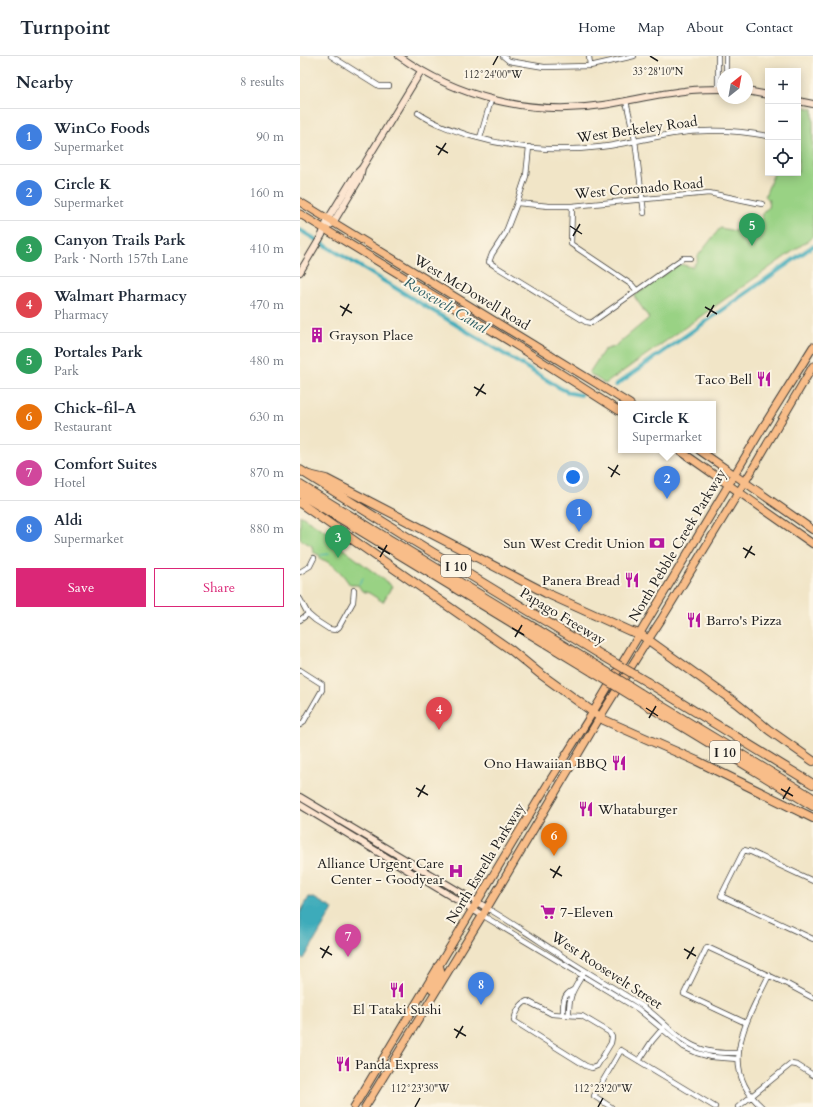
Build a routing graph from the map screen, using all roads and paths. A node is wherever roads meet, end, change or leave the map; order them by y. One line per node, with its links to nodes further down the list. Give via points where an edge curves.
1 (332, 56): 11 (street, via 379,86)
2 (399, 56): 10 (street)
3 (503, 56): 8 (street, via 509,61 544,66)
4 (589, 56): 8 (street)
5 (634, 56): 8 (street)
6 (718, 58): 7 (street); 9 (street)
7 (726, 58)
8 (590, 66)
9 (719, 68)
10 (421, 71): 15 (street, via 453,87); 31 (street, via 362,168 360,178)
11 (389, 86)
12 (717, 89): 16 (street, via 684,90)
13 (753, 92): 14 (street)
14 (765, 94)
15 (491, 100): 16 (street, via 561,109); 21 (street)
16 (626, 101): 22 (street)
17 (801, 102): 18 (street)
18 (813, 104)
19 (418, 113): 21 (street, West Berkeley Road, via 457,131)
20 (765, 135): 22 (street, West Berkeley Road, via 742,131 711,130)
21 (480, 138): 23 (street, West Berkeley Road)
22 (635, 140): 23 (street, West Berkeley Road, via 602,147); 24 (street)
23 (528, 147): 26 (street, via 526,176)
24 (642, 199): 27 (street, West Coronado Road, via 709,192); 28 (street, West Coronado Road); 29 (street)
25 (300, 202): 31 (main road, West McDowell Road)
26 (517, 203): 28 (street, West Coronado Road); 35 (street, via 505,234 492,254 490,262 495,266 591,323)
27 (762, 204)
28 (572, 206): 35 (street, via 571,244 632,285)
29 (644, 213)
30 (300, 214): 32 (main road, West McDowell Road)
31 (331, 221): 32 (street); 39 (main road, West McDowell Road)
32 (325, 229): 34 (street); 37 (main road, West McDowell Road)
33 (690, 258): 35 (street, via 683,258)
34 (300, 272)
35 (636, 291)
36 (813, 347): 45 (main road, North Pebble Creek Parkway)
37 (527, 352): 39 (main road, via 535,350 563,368); 41 (main road, West McDowell Road)
38 (813, 366): 47 (main road, North Pebble Creek Parkway)
39 (571, 367): 40 (main road, West McDowell Road)
40 (625, 401)
41 (618, 410)
42 (683, 453): 49 (main road)
43 (703, 453): 45 (main road)
44 (300, 470): 46 (highway, Papago Freeway / I 10)
45 (734, 475): 47 (main road); 49 (main road, North Pebble Creek Parkway)
46 (309, 476): 65 (highway, via 326,479 546,592); 74 (highway, Papago Freeway / I 10, bridge)
47 (745, 482): 50 (main road, North Pebble Creek Parkway); 53 (main road)
48 (300, 485): 67 (highway)
49 (729, 485): 50 (main road); 56 (main road, North Pebble Creek Parkway)
50 (739, 492): 54 (main road); 59 (main road, North Pebble Creek Parkway)
51 (300, 494): 67 (highway, I 10)
52 (300, 503): 70 (highway, via 511,650)
53 (813, 530)
54 (804, 538): 55 (main road); 57 (main road)
55 (813, 540)
56 (695, 542): 59 (main road, via 698,548 692,560); 65 (main road, North Pebble Creek Parkway)
57 (813, 544)
58 (314, 558): 60 (street, via 310,566)
59 (694, 566): 66 (main road, North Pebble Creek Parkway)
60 (300, 572)
61 (354, 590): 63 (street, via 353,602 335,630 329,629)
62 (300, 599): 63 (street)
63 (308, 614): 64 (street)
64 (300, 620)
65 (640, 634): 66 (highway); 70 (main road, North Estrella Parkway)
66 (649, 639): 71 (main road, North Estrella Parkway); 73 (highway)
67 (595, 669): 69 (highway, I 10, bridge)
68 (300, 670): 72 (street, via 323,687)
69 (638, 696): 76 (highway); 78 (highway, I 10)
70 (593, 712): 71 (highway); 79 (main road, North Estrella Parkway)
71 (600, 717): 80 (highway); 81 (main road, North Estrella Parkway)
72 (300, 725)
73 (813, 761)
74 (813, 784)
75 (300, 797): 83 (street, West Roosevelt Street)
76 (813, 798)
77 (300, 805): 85 (street, West Roosevelt Street)
78 (813, 806)
79 (528, 816): 81 (main road); 83 (main road, North Estrella Parkway)
80 (813, 818)
81 (540, 820): 84 (main road, North Estrella Parkway)
82 (813, 881): 87 (street, via 744,850 721,896)
83 (477, 901): 84 (street, West Roosevelt Street); 85 (main road, North Estrella Parkway)
84 (487, 908): 86 (main road, North Estrella Parkway); 89 (street, West Roosevelt Street)
85 (472, 910): 86 (street, West Roosevelt Street); 88 (main road, North Estrella Parkway)
86 (482, 916): 91 (street, West Roosevelt Street); 96 (main road, North Estrella Parkway)
87 (813, 940)
88 (438, 966): 96 (main road, via 441,972 426,999); 99 (main road, North Estrella Parkway)
89 (585, 970): 91 (street); 101 (street, West Roosevelt Street, via 642,1005)
90 (769, 975): 93 (street); 100 (street); 100 (street, via 707,947 684,994)
91 (582, 976): 92 (street); 102 (street, West Roosevelt Street, via 638,1009)
92 (573, 990): 94 (street, via 568,993); 95 (street)
93 (813, 998)
94 (563, 1003): 95 (street); 97 (street)
95 (568, 1003): 98 (street)
96 (427, 1006): 105 (main road, North Estrella Parkway)
97 (562, 1015): 98 (street); 98 (street, via 552,1014 532,1003 524,1002 514,1021 586,1066 594,1068 611,1043 612,1037 609,1032 582,1016)
98 (569, 1015)
99 (405, 1022): 105 (main road, via 409,1025 398,1044); 109 (main road, North Estrella Parkway)
100 (746, 1023): 103 (street)
101 (666, 1025): 102 (street); 103 (street, West Roosevelt Street, via 687,1043 704,1050)
102 (662, 1029): 104 (street, West Roosevelt Street, via 681,1045 693,1051 712,1057); 106 (street)
103 (738, 1053): 104 (street)
104 (738, 1059): 108 (street, via 741,1077)
105 (394, 1060): 110 (main road, North Estrella Parkway)
106 (639, 1061): 111 (street, via 621,1050 594,1096); 112 (street)
107 (813, 1075): 108 (street, via 791,1064)
108 (751, 1096): 113 (street); 114 (street)
109 (354, 1107)
110 (365, 1107)
111 (610, 1107)
112 (715, 1107)
113 (738, 1107)
114 (762, 1107)

